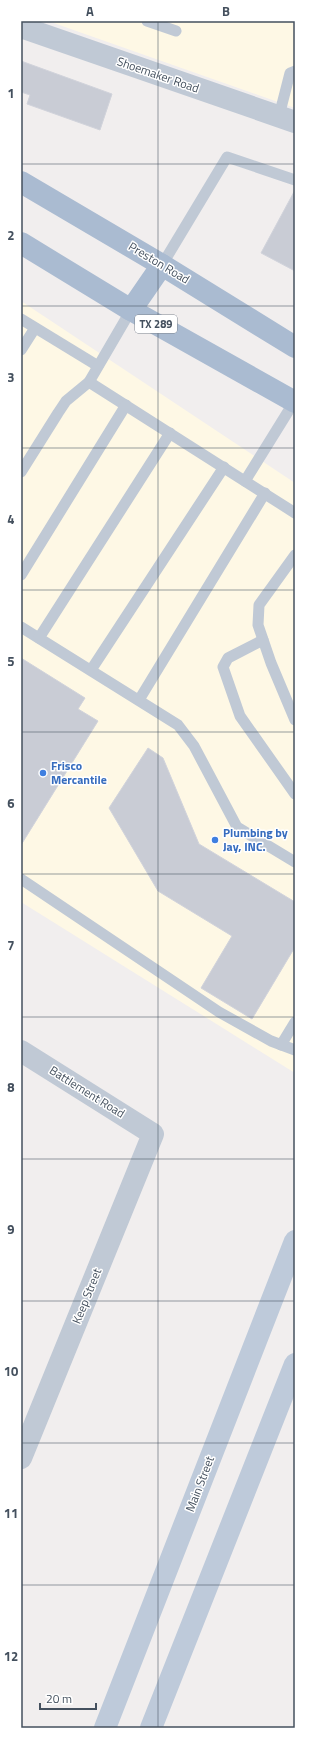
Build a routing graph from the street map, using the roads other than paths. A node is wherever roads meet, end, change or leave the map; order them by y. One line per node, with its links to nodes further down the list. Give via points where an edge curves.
1 (147, 21): 3 (lane)
2 (21, 27): 5 (street, Shoemaker Road)
3 (176, 31)
4 (295, 71): 5 (lane, via 290,73)
5 (287, 119)
6 (295, 180): 9 (lane, via 227,157)
7 (21, 182): 9 (main road, Preston Road)
8 (21, 243): 10 (main road, TX 289)
9 (162, 265): 10 (main road); 13 (main road, Preston Road)
10 (131, 310): 15 (lane); 17 (main road, TX 289)
11 (21, 319): 12 (lane)
12 (35, 328): 14 (lane); 15 (lane)
13 (295, 347)
14 (21, 350)
15 (98, 366): 16 (lane)
16 (89, 382): 18 (lane); 21 (lane, via 62,407)
17 (294, 402): 22 (lane)
18 (126, 405): 19 (lane); 26 (lane)
19 (170, 433): 20 (lane); 28 (lane)
20 (224, 467): 22 (lane); 30 (lane)
21 (21, 472)
22 (246, 481): 23 (lane)
23 (265, 493): 24 (lane); 31 (lane)
24 (295, 513)
25 (295, 555): 29 (lane, via 260,605 258,625)
26 (21, 575)
27 (21, 627): 28 (lane)
28 (39, 638): 30 (lane)
29 (263, 640): 32 (lane); 33 (lane, via 228,658 223,667 240,716)
30 (91, 670): 31 (lane)
31 (139, 700): 34 (lane, via 174,721 182,729 237,827)
32 (295, 720)
33 (295, 794)
34 (295, 862)
35 (21, 879): 37 (lane, via 220,1012)
36 (295, 1022): 37 (lane)
37 (281, 1045): 38 (lane)
38 (295, 1050)
39 (21, 1051): 40 (street, Battlement Road)
40 (153, 1134): 43 (street, Keep Street)
41 (295, 1241): 44 (main road, Main Street)
42 (295, 1364): 45 (main road)
43 (21, 1458)
44 (105, 1728)
45 (151, 1728)

